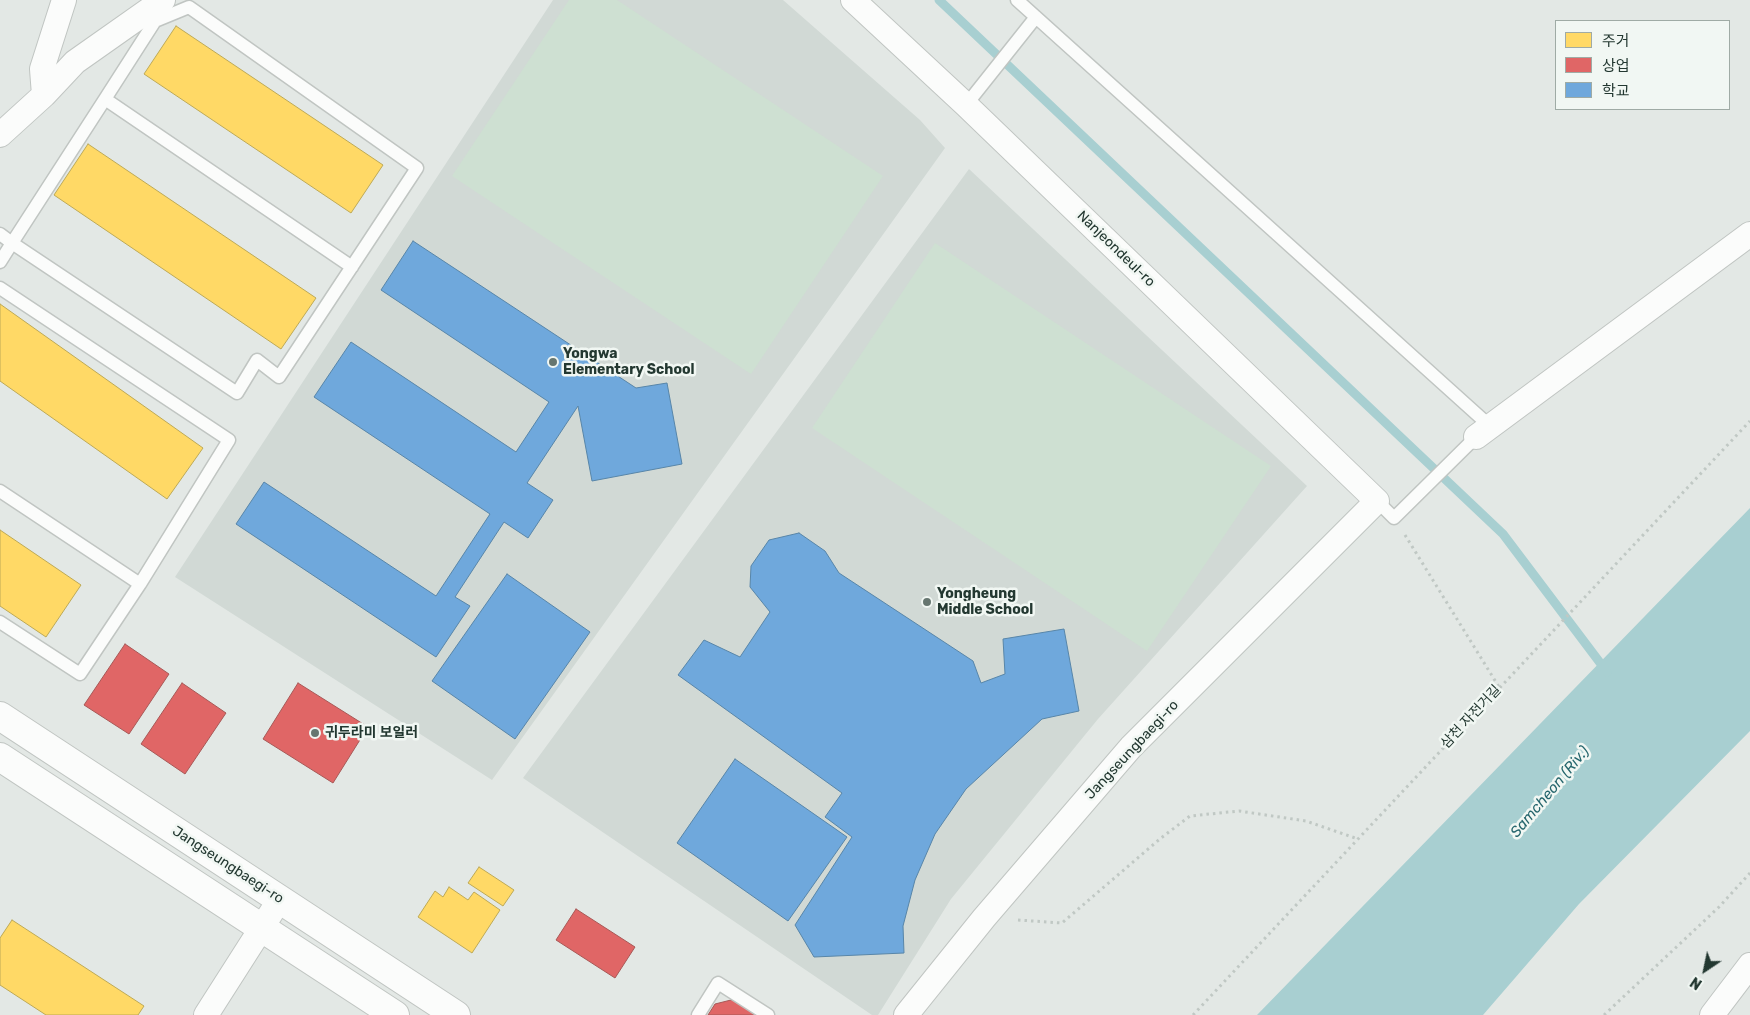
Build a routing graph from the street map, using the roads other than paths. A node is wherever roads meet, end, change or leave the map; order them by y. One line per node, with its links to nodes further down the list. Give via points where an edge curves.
1 (64, 0): 6 (street, via 42,70)
2 (163, 0): 6 (street, via 74,62)
3 (853, 0): 8 (street, Nanjeondeul-ro)
4 (1017, 0): 5 (lane)
5 (1036, 18): 8 (lane); 16 (lane)
6 (44, 95): 9 (street)
7 (105, 99): 12 (lane); 14 (lane); 14 (lane, via 155,21 189,7 417,168)
8 (966, 105): 18 (street, Nanjeondeul-ro)
9 (0, 135)
10 (0, 234): 12 (lane)
11 (1750, 234): 16 (street)
12 (12, 243): 13 (lane); 14 (lane, via 237,393 257,360 279,377)
13 (0, 262)
14 (352, 267)
15 (0, 288): 19 (lane, via 229,440)
16 (1484, 432): 18 (lane, via 1394,518)
17 (0, 491): 19 (lane)
18 (1377, 501): 31 (street, Jangseungbaegi-ro, via 1131,747 984,918)
19 (140, 584): 20 (lane, via 80,674)
20 (0, 622)
21 (0, 716): 23 (street, Jangseungbaegi-ro)
22 (0, 757): 24 (street)
23 (280, 899): 24 (street); 28 (street, Jangseungbaegi-ro)
24 (261, 928): 26 (street); 27 (street)
25 (1750, 965): 32 (street)
26 (206, 1015)
27 (395, 1015)
28 (456, 1015)
29 (698, 1015): 30 (lane, via 718,983)
30 (768, 1015)
31 (906, 1015)
32 (1712, 1015)

